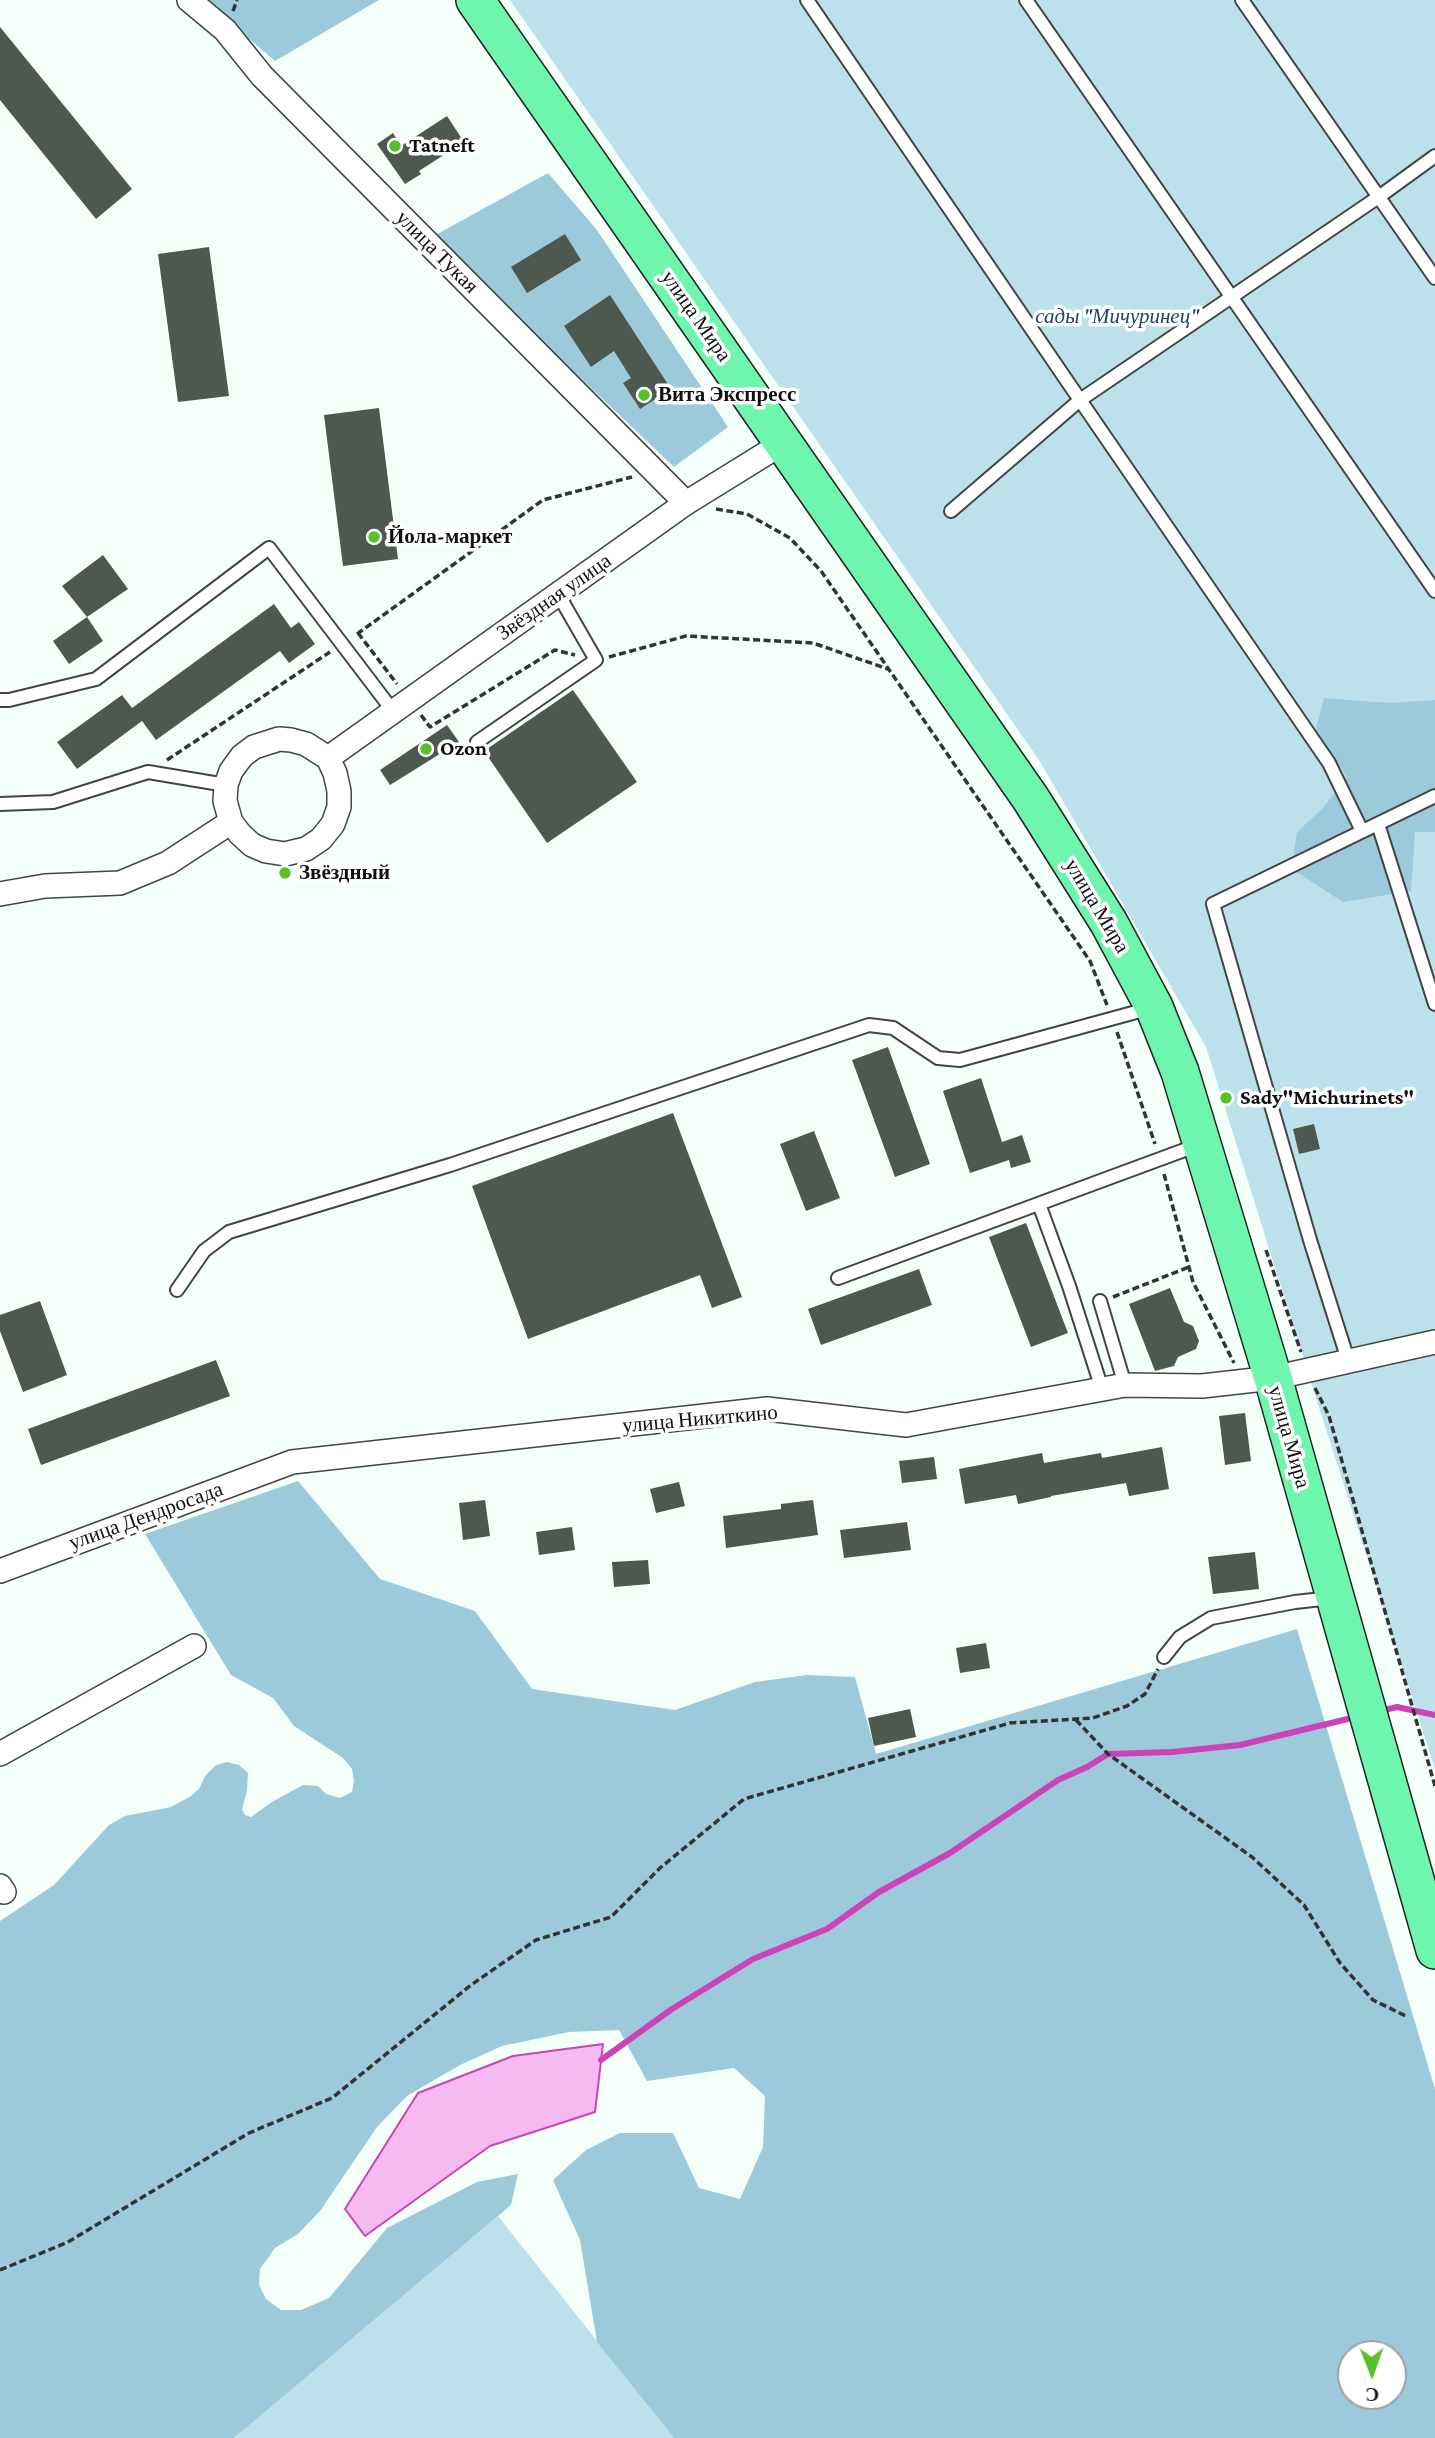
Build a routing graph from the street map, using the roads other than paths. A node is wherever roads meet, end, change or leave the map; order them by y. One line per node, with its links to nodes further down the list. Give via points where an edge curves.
1 (189, 0): 12 (street, улица Тукая, via 225,30 262,76)
2 (475, 0): 11 (main road, улица Мира)
3 (807, 0): 10 (lane)
4 (1026, 0): 9 (lane)
5 (1242, 0): 7 (lane)
6 (1435, 156): 7 (lane)
7 (1380, 196): 8 (lane); 9 (lane)
8 (1435, 278)
9 (1231, 299): 10 (lane); 14 (lane)
10 (1080, 400): 13 (lane); 25 (lane, via 1329,763)
11 (783, 443): 12 (street, Звёздная улица); 28 (main road, улица Мира, via 1031,799 1109,923)
12 (686, 503): 15 (street, Звёздная улица)
13 (951, 511)
14 (1435, 592)
15 (558, 594): 17 (street, Звёздная улица); 18 (lane, via 596,660)
16 (0, 700): 17 (lane, via 96,680 269,548 342,644)
17 (401, 705): 19 (street, Звёздная улица)
18 (477, 742)
19 (328, 758): 20 (street, via 306,744 267,741 242,756); 23 (street, via 337,782 339,807 333,824 306,849 285,854 266,851 246,839)
20 (226, 785): 22 (lane, via 148,772 53,802); 23 (street)
21 (1435, 796): 24 (lane)
22 (0, 804)
23 (231, 822): 26 (street, via 168,863 120,883 45,886)
24 (1378, 824): 25 (lane); 27 (lane)
25 (1362, 831): 35 (lane, via 1213,904)
26 (0, 894)
27 (1435, 1004)
28 (1154, 1007): 29 (main road, улица Мира); 32 (lane, via 960,1060 939,1058 893,1028 869,1025 450,1165 229,1232 204,1251)
29 (1202, 1144): 30 (lane); 36 (main road, улица Мира)
30 (1039, 1203): 31 (lane); 38 (lane)
31 (838, 1278)
32 (177, 1290)
33 (1100, 1301): 37 (lane)
34 (1435, 1342): 35 (street, улица Никиткино)
35 (1349, 1360): 36 (street, улица Никиткино)
36 (1274, 1376): 37 (street, улица Никиткино, via 1202,1386); 41 (main road, улица Мира)
37 (1125, 1385): 38 (street, улица Никиткино)
38 (1102, 1389): 39 (street, улица Никиткино, via 906,1425 767,1409)
39 (292, 1462): 40 (street, улица Дендросада)
40 (0, 1571)
41 (1335, 1598): 43 (lane, via 1211,1618 1180,1637); 45 (main road, улица Мира)
42 (194, 1646): 44 (street)
43 (1164, 1657)
44 (0, 1754)
45 (1435, 1950)

